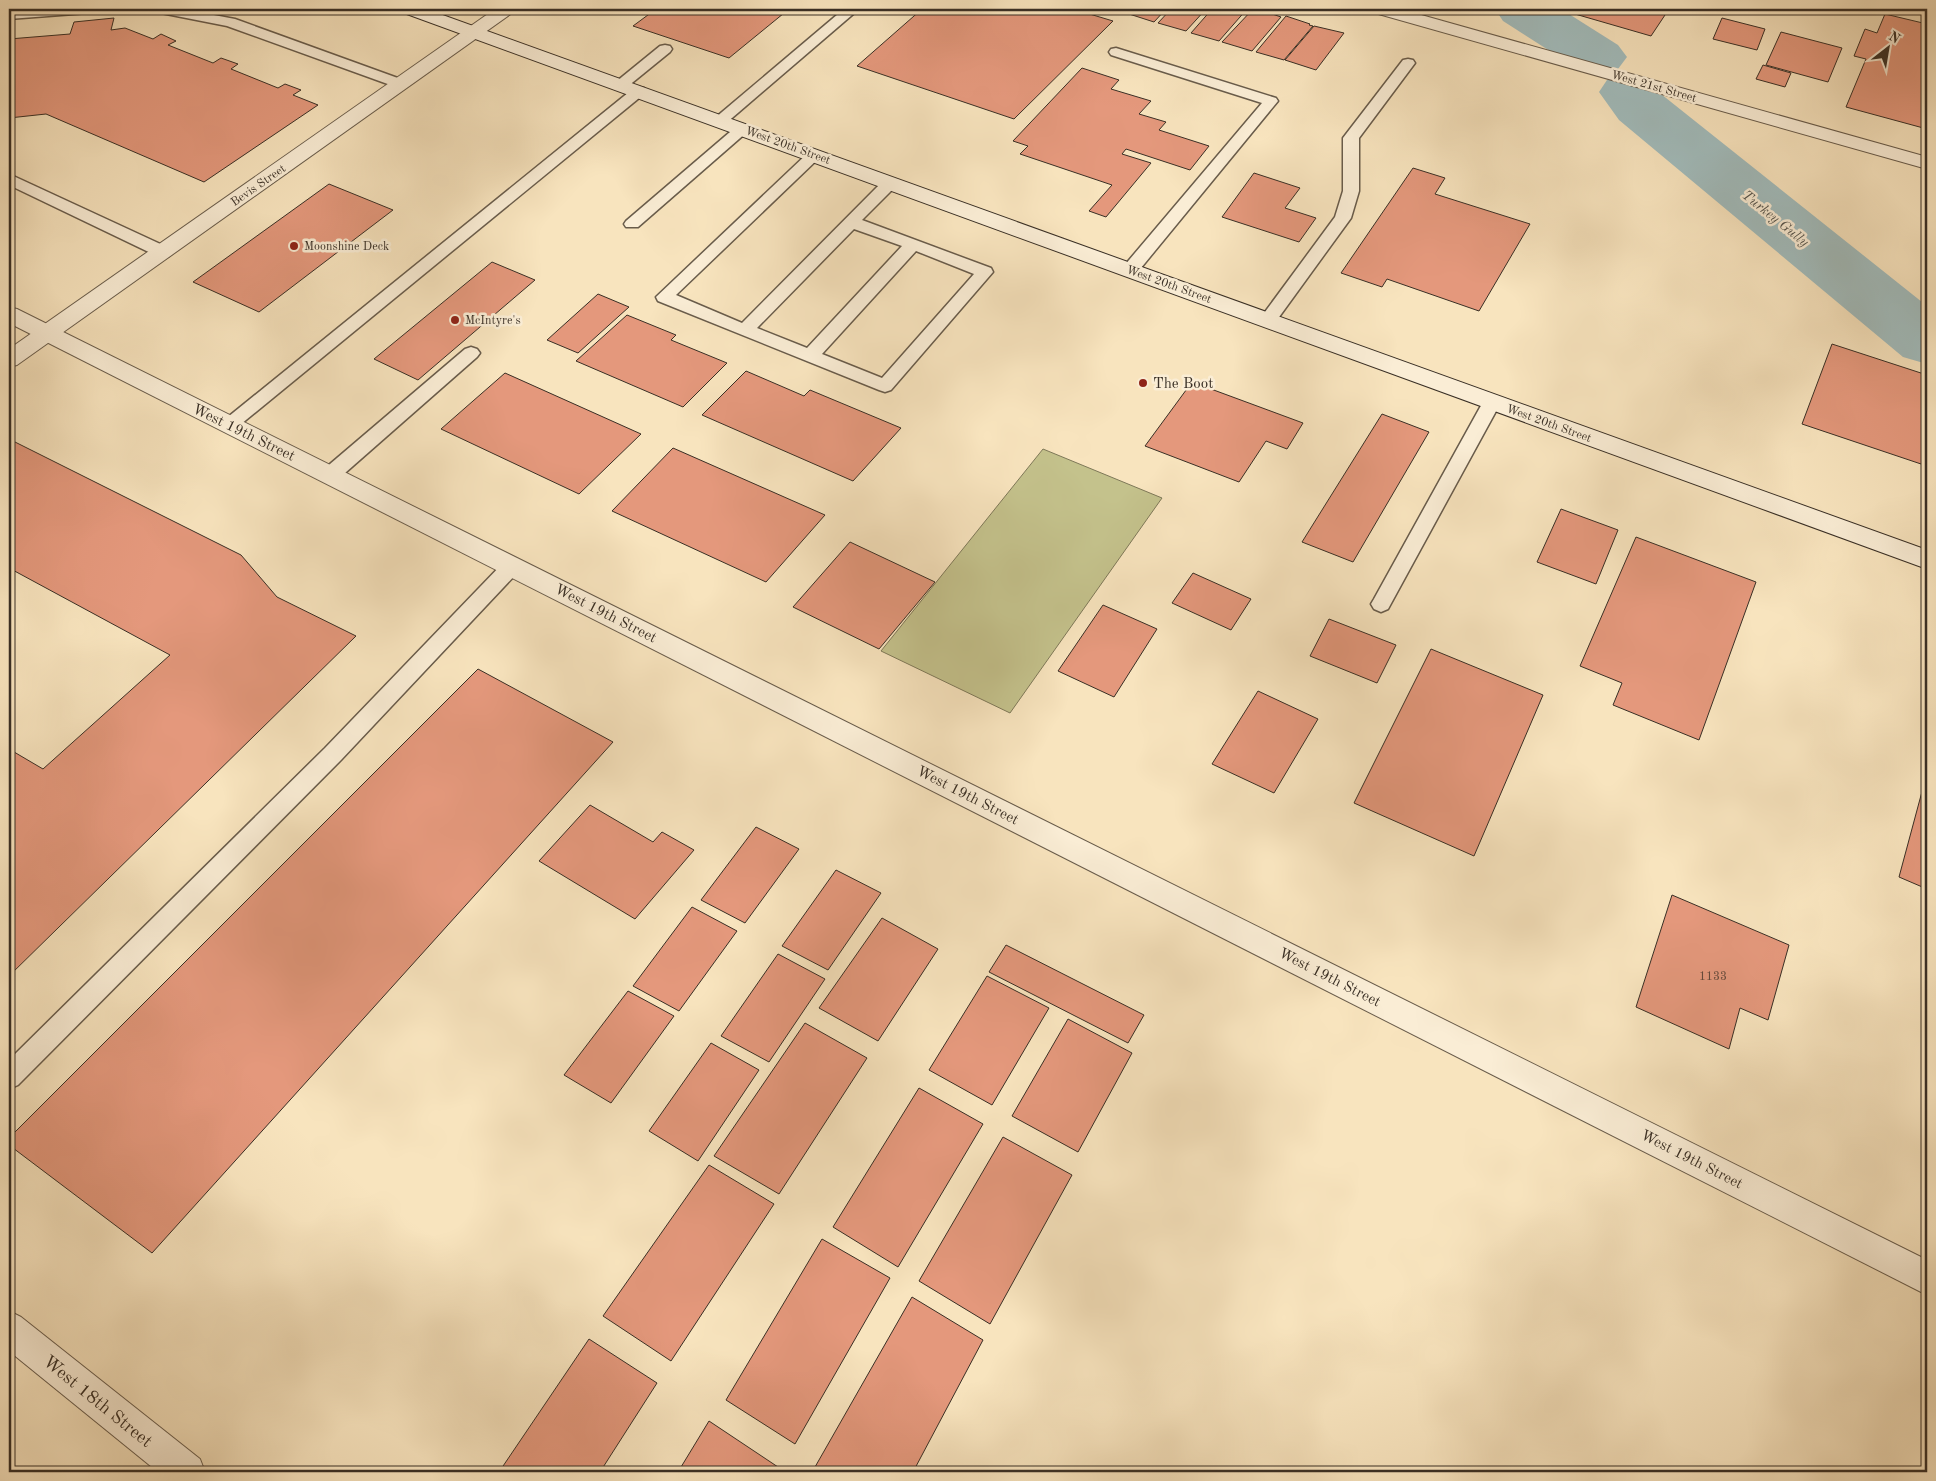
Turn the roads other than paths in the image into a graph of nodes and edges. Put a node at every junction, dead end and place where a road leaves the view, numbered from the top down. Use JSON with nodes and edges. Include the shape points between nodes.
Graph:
{"nodes":[{"id":1,"x":88,"y":9,"type":"edge"},
{"id":2,"x":161,"y":9,"type":"edge"},
{"id":3,"x":410,"y":9,"type":"edge"},
{"id":4,"x":506,"y":9,"type":"edge"},
{"id":5,"x":852,"y":9,"type":"edge"},
{"id":6,"x":1381,"y":9,"type":"edge"},
{"id":7,"x":9,"y":15,"type":"edge"},
{"id":8,"x":474,"y":31,"type":"junction"},
{"id":9,"x":665,"y":49,"type":"dead end"},
{"id":10,"x":1116,"y":52,"type":"dead end"},
{"id":11,"x":1408,"y":63,"type":"dead end"},
{"id":12,"x":401,"y":84,"type":"junction"},
{"id":13,"x":622,"y":84,"type":"junction"},
{"id":14,"x":639,"y":91,"type":"junction"},
{"id":15,"x":720,"y":120,"type":"junction"},
{"id":16,"x":742,"y":129,"type":"junction"},
{"id":17,"x":814,"y":154,"type":"junction"},
{"id":18,"x":1927,"y":163,"type":"edge"},
{"id":19,"x":9,"y":179,"type":"edge"},
{"id":20,"x":890,"y":183,"type":"junction"},
{"id":21,"x":851,"y":222,"type":"junction"},
{"id":22,"x":632,"y":224,"type":"dead end"},
{"id":23,"x":913,"y":244,"type":"junction"},
{"id":24,"x":163,"y":252,"type":"junction"},
{"id":25,"x":1130,"y":270,"type":"junction"},
{"id":26,"x":9,"y":314,"type":"edge"},
{"id":27,"x":1268,"y":320,"type":"junction"},
{"id":28,"x":745,"y":330,"type":"junction"},
{"id":29,"x":48,"y":332,"type":"junction"},
{"id":30,"x":471,"y":353,"type":"dead end"},
{"id":31,"x":810,"y":356,"type":"junction"},
{"id":32,"x":9,"y":360,"type":"edge"},
{"id":33,"x":1492,"y":402,"type":"junction"},
{"id":34,"x":228,"y":425,"type":"junction"},
{"id":35,"x":330,"y":474,"type":"junction"},
{"id":36,"x":1927,"y":560,"type":"edge"},
{"id":37,"x":512,"y":566,"type":"junction"},
{"id":38,"x":1381,"y":604,"type":"dead end"},
{"id":39,"x":9,"y":1077,"type":"edge"},
{"id":40,"x":1927,"y":1278,"type":"edge"},
{"id":41,"x":9,"y":1329,"type":"edge"},
{"id":42,"x":188,"y":1472,"type":"edge"}],
"edges":[{"from":1,"to":7,"type":"lane"},
{"from":2,"to":12,"type":"lane","via":[[230,22]]},
{"from":3,"to":8,"type":"street","name":"West 20th Street"},
{"from":4,"to":8,"type":"street","name":"Bevis Street"},
{"from":5,"to":15,"type":"lane"},
{"from":6,"to":18,"type":"street","name":"West 21st Street"},
{"from":8,"to":12,"type":"street","name":"Bevis Street"},
{"from":8,"to":13,"type":"street","name":"West 20th Street"},
{"from":9,"to":13,"type":"lane"},
{"from":10,"to":25,"type":"lane","via":[[1271,102]]},
{"from":11,"to":27,"type":"lane","via":[[1351,138],[1351,191],[1343,218]]},
{"from":12,"to":24,"type":"street","name":"Bevis Street"},
{"from":13,"to":14,"type":"street","name":"West 20th Street"},
{"from":14,"to":15,"type":"street","name":"West 20th Street"},
{"from":14,"to":34,"type":"lane"},
{"from":15,"to":16,"type":"street","name":"West 20th Street"},
{"from":16,"to":17,"type":"street","name":"West 20th Street"},
{"from":16,"to":22,"type":"lane"},
{"from":17,"to":20,"type":"street","name":"West 20th Street"},
{"from":17,"to":28,"type":"lane","via":[[664,297]]},
{"from":19,"to":24,"type":"lane"},
{"from":20,"to":21,"type":"lane"},
{"from":20,"to":25,"type":"street","name":"West 20th Street"},
{"from":21,"to":23,"type":"lane"},
{"from":21,"to":28,"type":"lane"},
{"from":23,"to":31,"type":"lane"},
{"from":23,"to":31,"type":"lane","via":[[985,272],[885,386]]},
{"from":24,"to":29,"type":"street","name":"Bevis Street"},
{"from":25,"to":27,"type":"street","name":"West 20th Street"},
{"from":26,"to":29,"type":"street","name":"West 19th Street"},
{"from":27,"to":33,"type":"street","name":"West 20th Street"},
{"from":28,"to":31,"type":"lane"},
{"from":29,"to":32,"type":"street","name":"Bevis Street"},
{"from":29,"to":34,"type":"street","name":"West 19th Street"},
{"from":30,"to":35,"type":"lane"},
{"from":33,"to":36,"type":"street","name":"West 20th Street"},
{"from":33,"to":38,"type":"lane"},
{"from":34,"to":35,"type":"street","name":"West 19th Street"},
{"from":35,"to":37,"type":"street","name":"West 19th Street"},
{"from":37,"to":39,"type":"lane","via":[[333,754]]},
{"from":37,"to":40,"type":"street","name":"West 19th Street"},
{"from":41,"to":42,"type":"street","name":"West 18th Street"}]}
